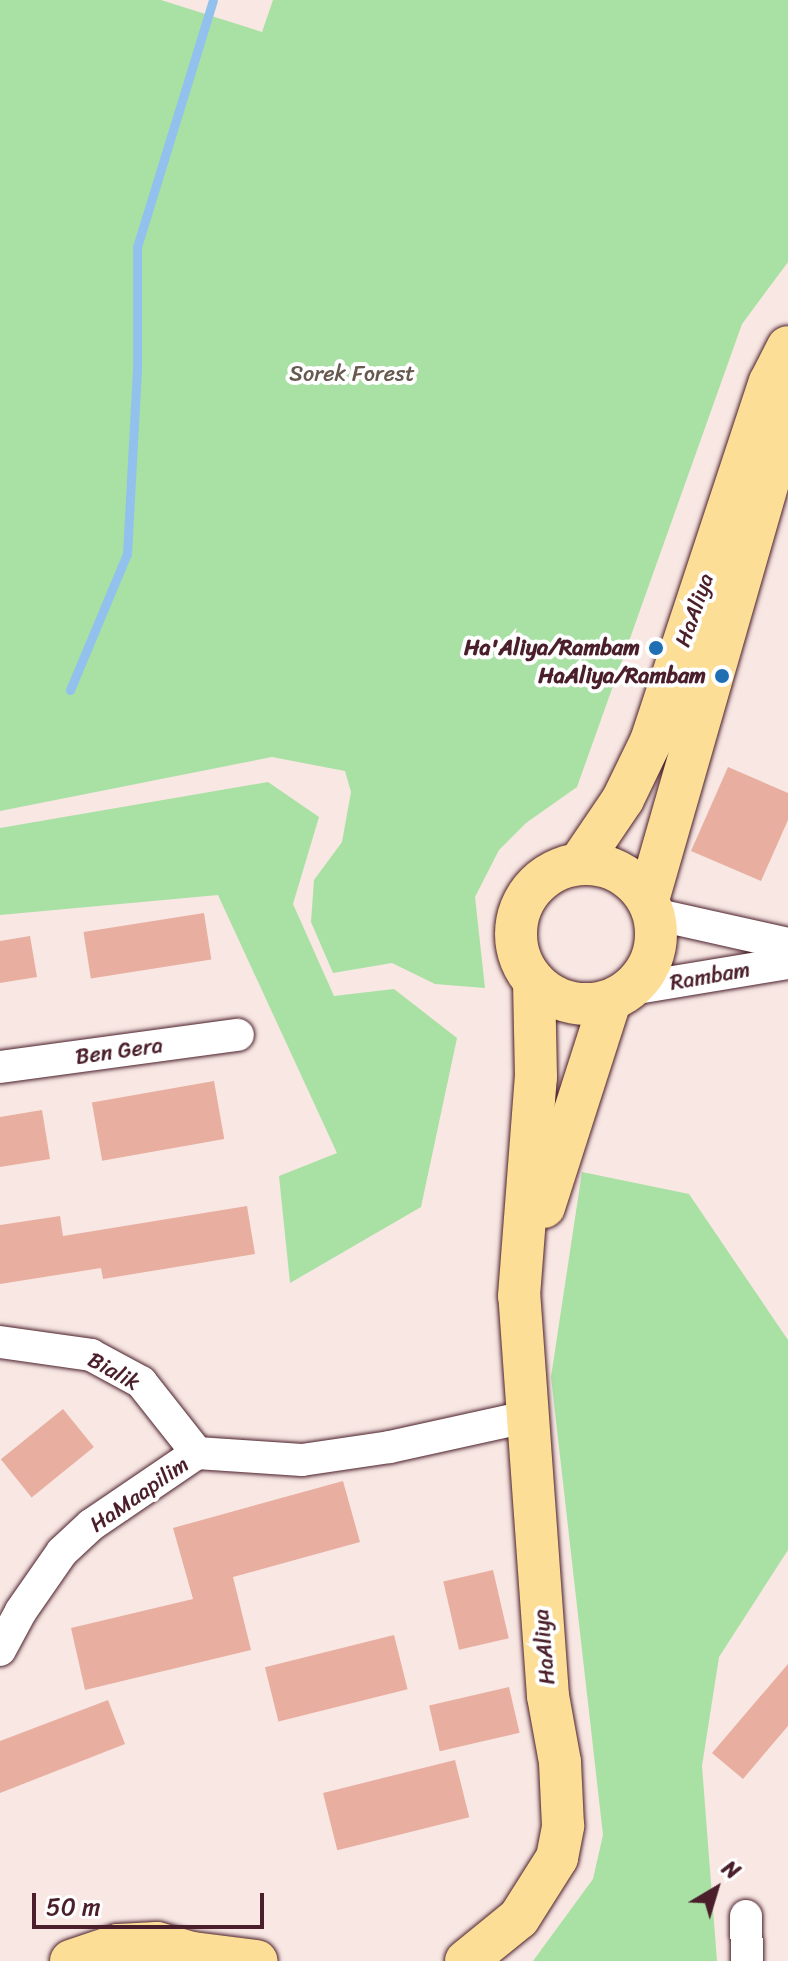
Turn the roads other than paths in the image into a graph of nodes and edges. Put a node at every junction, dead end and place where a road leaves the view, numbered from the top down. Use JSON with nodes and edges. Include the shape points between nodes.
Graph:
{"nodes":[{"id":1,"x":788,"y":347,"type":"edge"},
{"id":2,"x":788,"y":413,"type":"edge"},
{"id":3,"x":579,"y":864,"type":"junction"},
{"id":4,"x":651,"y":907,"type":"junction"},
{"id":5,"x":788,"y":944,"type":"edge"},
{"id":6,"x":788,"y":963,"type":"edge"},
{"id":7,"x":534,"y":982,"type":"junction"},
{"id":8,"x":621,"y":995,"type":"junction"},
{"id":9,"x":238,"y":1035,"type":"dead end"},
{"id":10,"x":0,"y":1067,"type":"edge"},
{"id":11,"x":519,"y":1296,"type":"junction"},
{"id":12,"x":0,"y":1342,"type":"edge"},
{"id":13,"x":526,"y":1417,"type":"junction"},
{"id":14,"x":197,"y":1453,"type":"junction"},
{"id":15,"x":0,"y":1650,"type":"edge"},
{"id":16,"x":746,"y":1916,"type":"dead end"},
{"id":17,"x":177,"y":1957,"type":"edge"},
{"id":18,"x":474,"y":1959,"type":"edge"},
{"id":19,"x":71,"y":1961,"type":"edge"},
{"id":20,"x":256,"y":1961,"type":"edge"},
{"id":21,"x":747,"y":1961,"type":"edge"}],
"edges":[{"from":1,"to":3,"type":"main road","name":"HaAliya","via":[[770,382],[651,741],[623,799]]},
{"from":2,"to":4,"type":"main road","name":"HaAliya"},
{"from":3,"to":4,"type":"main road","via":[[619,871],[636,884]]},
{"from":3,"to":7,"type":"main road","via":[[548,875],[525,898],[516,942]]},
{"from":4,"to":5,"type":"street","name":"Rambam"},
{"from":4,"to":8,"type":"main road","via":[[657,935],[654,955],[645,974]]},
{"from":6,"to":8,"type":"street","name":"Rambam"},
{"from":7,"to":8,"type":"main road","via":[[569,1003],[589,1005]]},
{"from":7,"to":11,"type":"main road","name":"HaAliya","via":[[536,1077]]},
{"from":8,"to":11,"type":"main road","name":"HaAliya","via":[[559,1151]]},
{"from":9,"to":10,"type":"street","name":"Ben Gera"},
{"from":11,"to":13,"type":"main road","name":"HaAliya"},
{"from":12,"to":14,"type":"street","name":"Bialik","via":[[91,1355],[141,1382]]},
{"from":13,"to":14,"type":"street","name":"HaMaapilim","via":[[302,1460]]},
{"from":13,"to":18,"type":"main road","name":"HaAliya","via":[[563,1826],[557,1858],[540,1889],[519,1918]]},
{"from":14,"to":15,"type":"street","name":"HaMaapilim","via":[[91,1525],[62,1552]]},
{"from":16,"to":21,"type":"street"},
{"from":17,"to":19,"type":"main road","via":[[157,1943],[118,1945]]},
{"from":17,"to":20,"type":"main road"}]}
